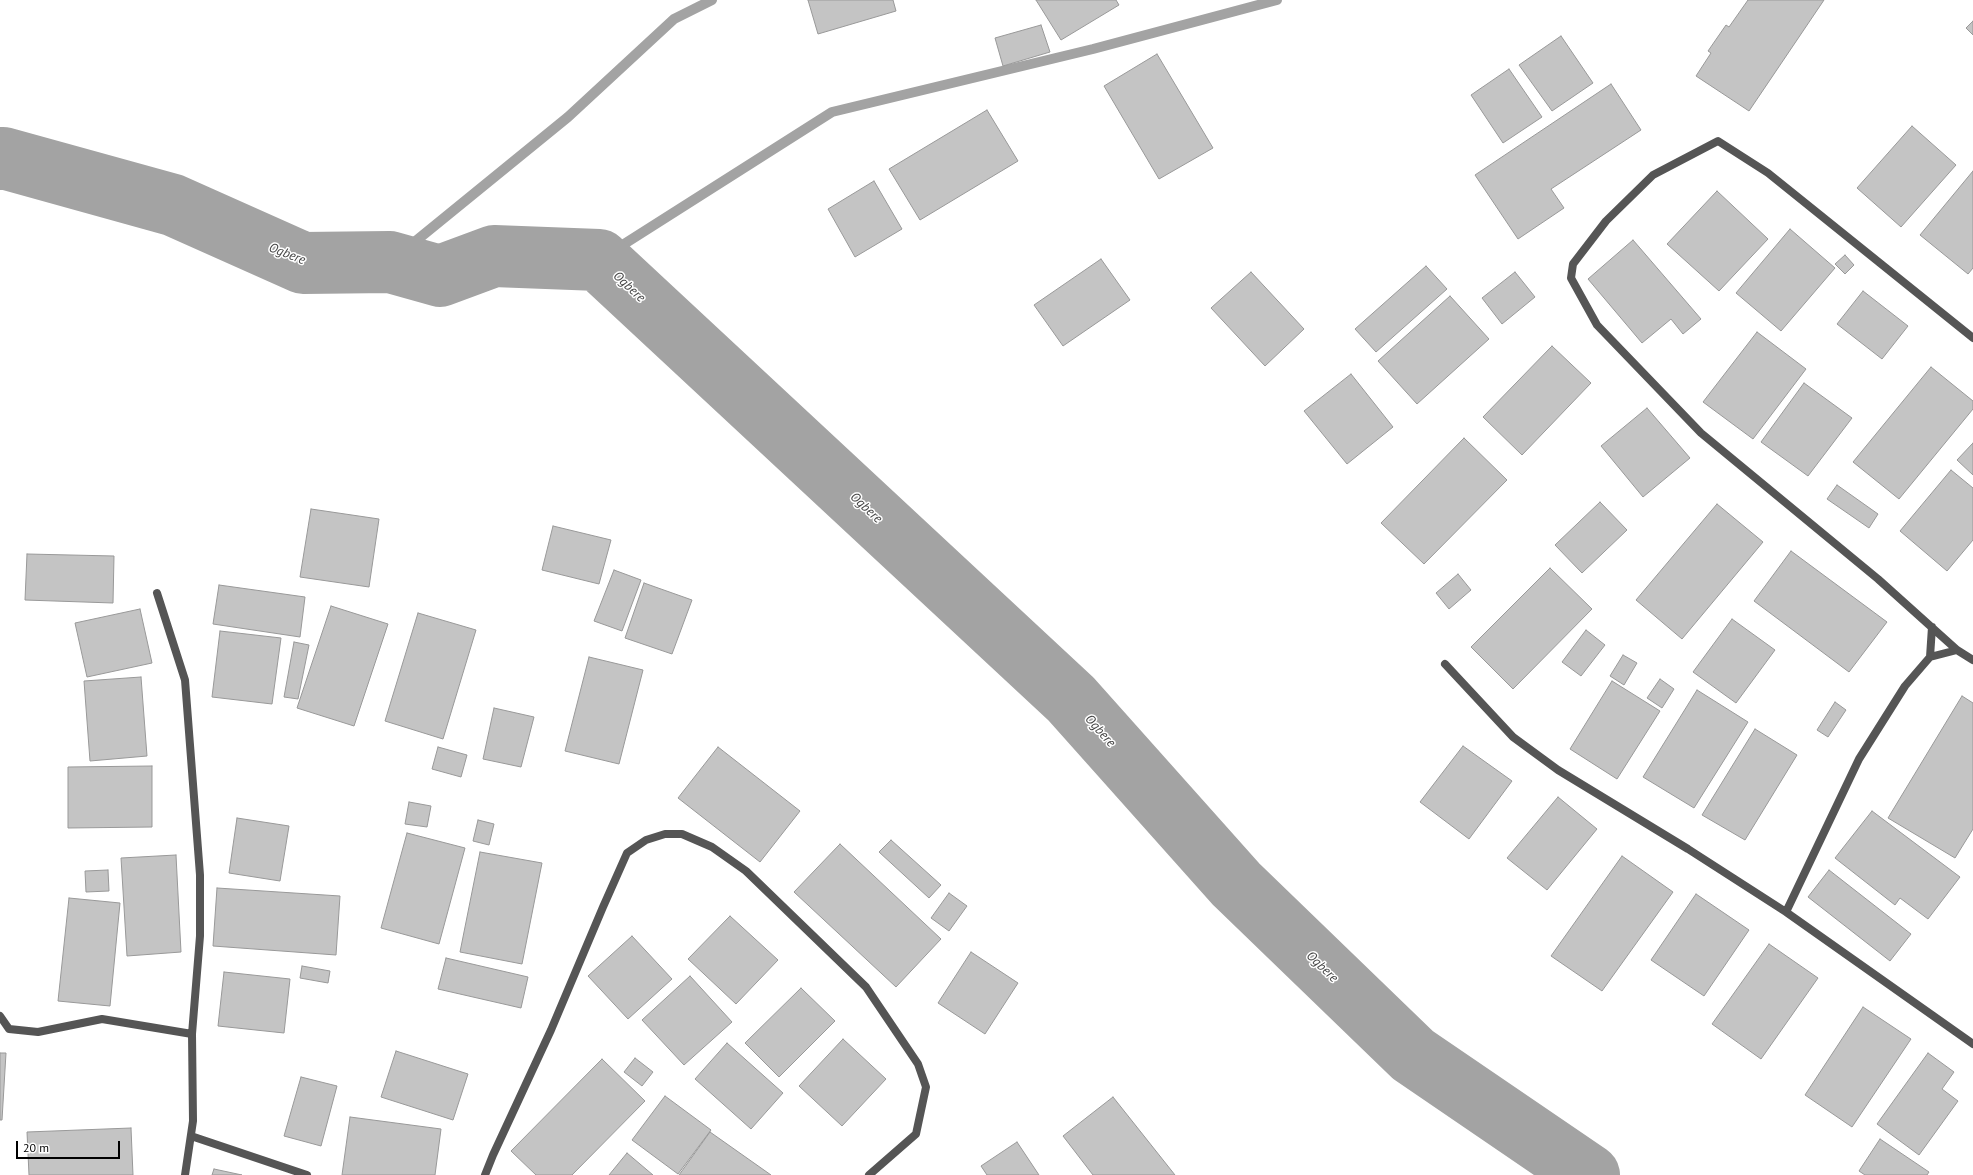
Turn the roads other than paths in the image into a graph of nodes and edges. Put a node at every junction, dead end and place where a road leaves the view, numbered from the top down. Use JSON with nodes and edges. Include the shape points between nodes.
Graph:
{"nodes":[{"id":1,"x":1973,"y":338,"type":"edge"},
{"id":2,"x":156,"y":593,"type":"dead end"},
{"id":3,"x":1932,"y":627,"type":"junction"},
{"id":4,"x":1957,"y":650,"type":"junction"},
{"id":5,"x":1930,"y":657,"type":"junction"},
{"id":6,"x":1973,"y":660,"type":"edge"},
{"id":7,"x":1445,"y":664,"type":"dead end"},
{"id":8,"x":1786,"y":912,"type":"junction"},
{"id":9,"x":0,"y":1016,"type":"edge"},
{"id":10,"x":192,"y":1034,"type":"junction"},
{"id":11,"x":1973,"y":1044,"type":"edge"},
{"id":12,"x":191,"y":1136,"type":"junction"},
{"id":13,"x":185,"y":1175,"type":"edge"},
{"id":14,"x":307,"y":1175,"type":"edge"},
{"id":15,"x":486,"y":1175,"type":"edge"},
{"id":16,"x":869,"y":1175,"type":"edge"}],
"edges":[{"from":1,"to":3,"type":"street","via":[[1768,173],[1718,141],[1653,175],[1606,221],[1573,264],[1570,278],[1598,325],[1701,433],[1878,579]]},
{"from":2,"to":10,"type":"street","via":[[185,680],[191,750],[200,875],[200,936]]},
{"from":3,"to":4,"type":"street"},
{"from":3,"to":5,"type":"street"},
{"from":4,"to":5,"type":"street"},
{"from":4,"to":6,"type":"street"},
{"from":5,"to":8,"type":"street","via":[[1905,686],[1859,759]]},
{"from":7,"to":8,"type":"street","via":[[1513,737],[1558,770]]},
{"from":8,"to":11,"type":"street"},
{"from":9,"to":10,"type":"street","via":[[9,1029],[38,1032],[102,1019]]},
{"from":10,"to":12,"type":"street"},
{"from":12,"to":13,"type":"street"},
{"from":12,"to":14,"type":"street"},
{"from":15,"to":16,"type":"street","via":[[493,1154],[551,1030],[627,853],[646,840],[665,834],[682,834],[712,847],[746,872],[866,987],[918,1064],[926,1087],[916,1134]]}]}
